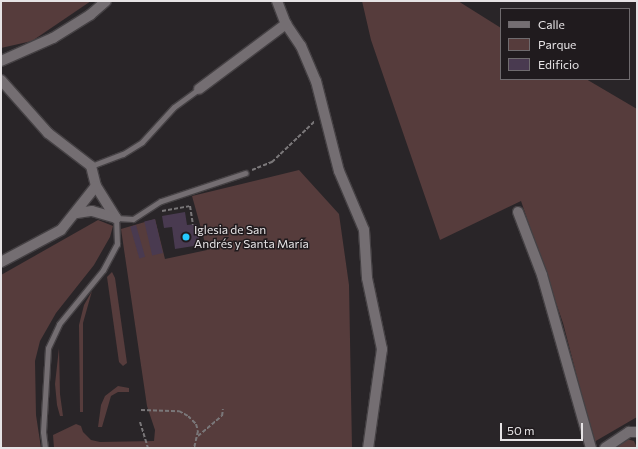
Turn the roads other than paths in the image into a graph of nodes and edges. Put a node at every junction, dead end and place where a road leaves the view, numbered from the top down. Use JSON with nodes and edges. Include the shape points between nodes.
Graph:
{"nodes":[{"id":1,"x":106,"y":1,"type":"edge"},
{"id":2,"x":277,"y":1,"type":"edge"},
{"id":3,"x":286,"y":24,"type":"junction"},
{"id":4,"x":1,"y":61,"type":"edge"},
{"id":5,"x":1,"y":80,"type":"edge"},
{"id":6,"x":199,"y":89,"type":"joint"},
{"id":7,"x":91,"y":166,"type":"junction"},
{"id":8,"x":245,"y":173,"type":"road end"},
{"id":9,"x":96,"y":186,"type":"junction"},
{"id":10,"x":518,"y":212,"type":"dead end"},
{"id":11,"x":76,"y":213,"type":"junction"},
{"id":12,"x":116,"y":218,"type":"junction"},
{"id":13,"x":1,"y":262,"type":"edge"},
{"id":14,"x":637,"y":432,"type":"edge"},
{"id":15,"x":45,"y":448,"type":"edge"},
{"id":16,"x":368,"y":448,"type":"edge"},
{"id":17,"x":590,"y":448,"type":"edge"},
{"id":18,"x":605,"y":448,"type":"edge"}],
"edges":[{"from":1,"to":4,"type":"street","via":[[90,15],[53,38]]},
{"from":2,"to":3,"type":"street"},
{"from":3,"to":6,"type":"street"},
{"from":3,"to":16,"type":"street","via":[[301,46],[316,81],[339,171],[364,230],[366,278],[382,349]]},
{"from":5,"to":7,"type":"street","via":[[48,133]]},
{"from":6,"to":7,"type":"lane","via":[[174,107],[142,142],[122,154]]},
{"from":7,"to":9,"type":"street"},
{"from":8,"to":12,"type":"lane","via":[[161,201],[133,219]]},
{"from":9,"to":11,"type":"street"},
{"from":9,"to":12,"type":"street"},
{"from":10,"to":17,"type":"street","via":[[542,275]]},
{"from":11,"to":12,"type":"street","via":[[92,211]]},
{"from":11,"to":13,"type":"street","via":[[61,230]]},
{"from":12,"to":15,"type":"lane","via":[[117,244],[103,270],[59,324],[48,348],[43,432]]},
{"from":14,"to":18,"type":"street","via":[[629,432]]}]}
